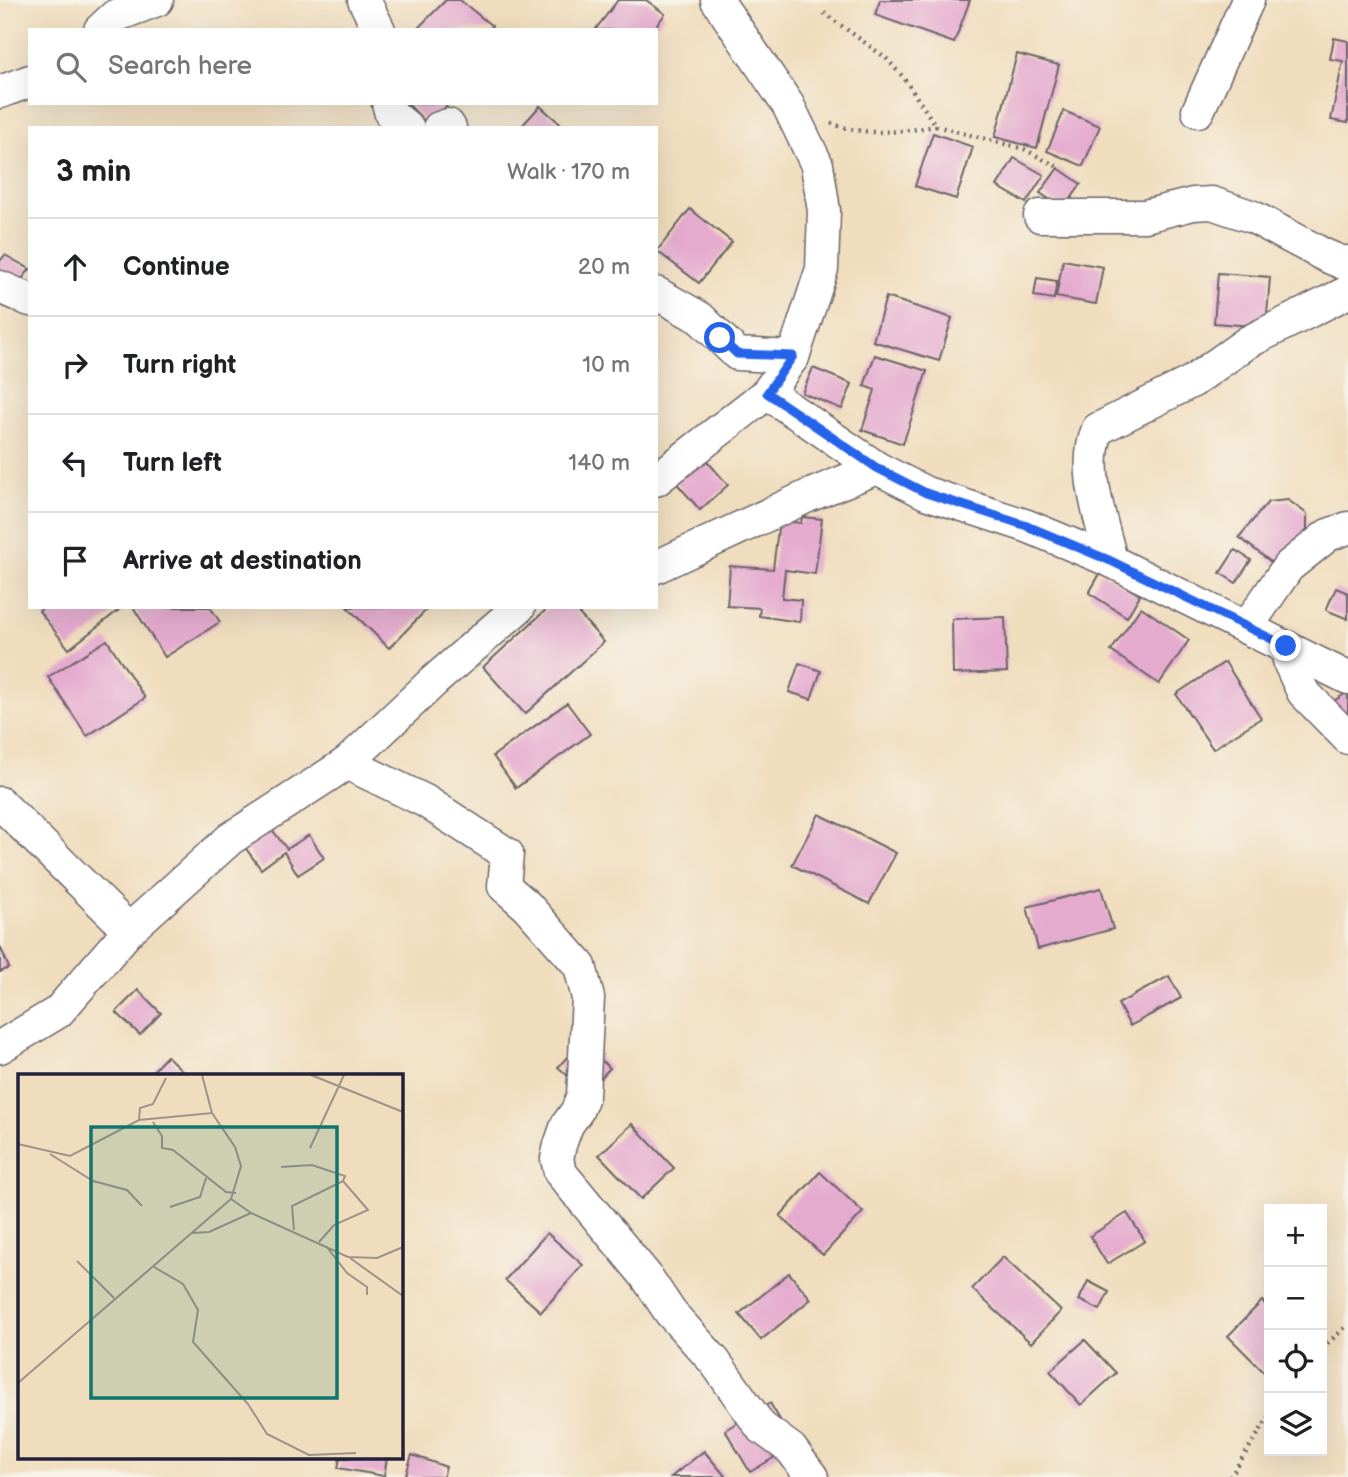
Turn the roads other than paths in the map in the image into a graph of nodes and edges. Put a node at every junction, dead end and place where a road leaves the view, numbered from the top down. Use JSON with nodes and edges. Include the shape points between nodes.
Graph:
{"nodes":[{"id":1,"x":157,"y":0,"type":"edge"},
{"id":2,"x":364,"y":0,"type":"edge"},
{"id":3,"x":717,"y":0,"type":"edge"},
{"id":4,"x":1248,"y":0,"type":"edge"},
{"id":5,"x":102,"y":28,"type":"edge"},
{"id":6,"x":378,"y":28,"type":"edge"},
{"id":7,"x":28,"y":82,"type":"edge"},
{"id":8,"x":0,"y":92,"type":"edge"},
{"id":9,"x":389,"y":105,"type":"edge"},
{"id":10,"x":1198,"y":111,"type":"dead end"},
{"id":11,"x":406,"y":126,"type":"edge"},
{"id":12,"x":1040,"y":216,"type":"dead end"},
{"id":13,"x":1348,"y":262,"type":"edge"},
{"id":14,"x":0,"y":287,"type":"edge"},
{"id":15,"x":1348,"y":292,"type":"edge"},
{"id":16,"x":658,"y":294,"type":"edge"},
{"id":17,"x":28,"y":299,"type":"edge"},
{"id":18,"x":793,"y":356,"type":"junction"},
{"id":19,"x":767,"y":393,"type":"junction"},
{"id":20,"x":877,"y":468,"type":"junction"},
{"id":21,"x":658,"y":478,"type":"edge"},
{"id":22,"x":1348,"y":528,"type":"edge"},
{"id":23,"x":1111,"y":561,"type":"junction"},
{"id":24,"x":658,"y":566,"type":"edge"},
{"id":25,"x":517,"y":609,"type":"edge"},
{"id":26,"x":1247,"y":627,"type":"junction"},
{"id":27,"x":1286,"y":646,"type":"junction"},
{"id":28,"x":1348,"y":678,"type":"edge"},
{"id":29,"x":1348,"y":738,"type":"edge"},
{"id":30,"x":347,"y":763,"type":"junction"},
{"id":31,"x":0,"y":803,"type":"edge"},
{"id":32,"x":128,"y":930,"type":"junction"},
{"id":33,"x":0,"y":1047,"type":"edge"},
{"id":34,"x":812,"y":1477,"type":"edge"}],
"edges":[{"from":1,"to":5,"type":"street","via":[[116,16]]},
{"from":2,"to":6,"type":"street"},
{"from":3,"to":18,"type":"street","via":[[788,105],[817,165],[824,211],[822,269]]},
{"from":4,"to":10,"type":"street"},
{"from":7,"to":8,"type":"street"},
{"from":9,"to":11,"type":"street","via":[[391,114]]},
{"from":12,"to":13,"type":"street","via":[[1145,216],[1212,203]]},
{"from":14,"to":17,"type":"street"},
{"from":15,"to":23,"type":"street","via":[[1248,342],[1193,381],[1098,429],[1092,444],[1093,484]]},
{"from":16,"to":18,"type":"street","via":[[700,318],[737,354]]},
{"from":18,"to":19,"type":"street"},
{"from":19,"to":20,"type":"street"},
{"from":19,"to":21,"type":"street"},
{"from":20,"to":23,"type":"street","via":[[926,493],[1027,526]]},
{"from":20,"to":24,"type":"street"},
{"from":22,"to":26,"type":"street","via":[[1328,535],[1288,567]]},
{"from":23,"to":26,"type":"street"},
{"from":25,"to":30,"type":"street"},
{"from":26,"to":27,"type":"street"},
{"from":27,"to":28,"type":"street"},
{"from":27,"to":29,"type":"street","via":[[1303,692]]},
{"from":30,"to":32,"type":"street","via":[[230,839]]},
{"from":30,"to":34,"type":"street","via":[[425,801],[507,854],[504,886],[580,966],[588,998],[583,1096],[560,1145],[560,1172],[715,1362],[761,1427],[791,1449]]},
{"from":31,"to":32,"type":"street"},
{"from":32,"to":33,"type":"street","via":[[58,1012]]}]}
